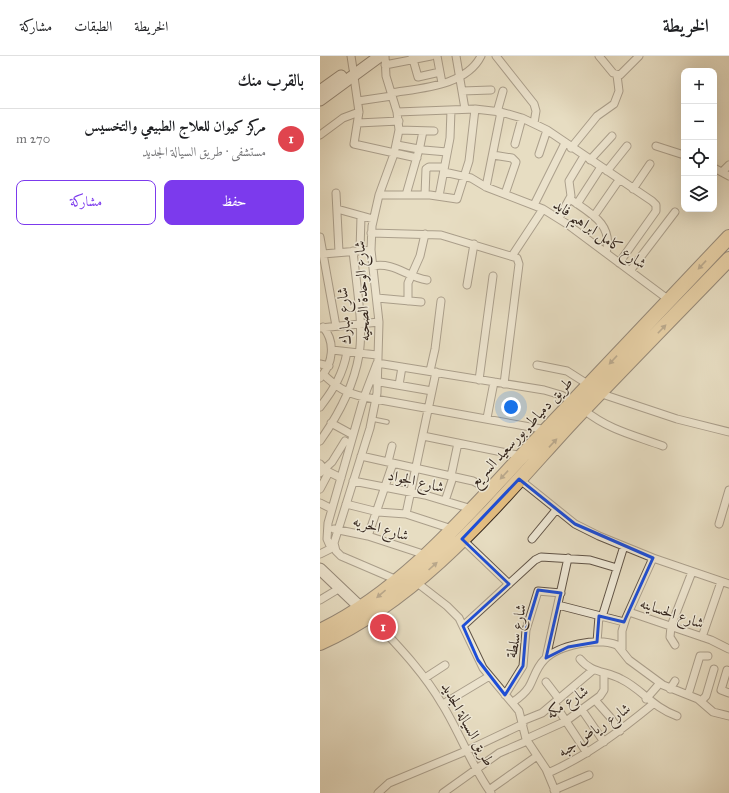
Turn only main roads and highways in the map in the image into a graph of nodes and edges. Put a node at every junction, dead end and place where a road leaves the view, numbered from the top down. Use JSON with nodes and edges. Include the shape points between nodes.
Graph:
{"nodes":[{"id":1,"x":369,"y":56,"type":"edge"},
{"id":2,"x":383,"y":60,"type":"edge"},
{"id":3,"x":353,"y":73,"type":"junction"},
{"id":4,"x":320,"y":91,"type":"edge"},
{"id":5,"x":320,"y":100,"type":"edge"},
{"id":6,"x":729,"y":237,"type":"edge"},
{"id":7,"x":729,"y":259,"type":"edge"},
{"id":8,"x":594,"y":389,"type":"junction"},
{"id":9,"x":578,"y":406,"type":"junction"},
{"id":10,"x":460,"y":531,"type":"junction"},
{"id":11,"x":444,"y":546,"type":"junction"},
{"id":12,"x":321,"y":573,"type":"edge"},
{"id":13,"x":365,"y":612,"type":"junction"},
{"id":14,"x":320,"y":630,"type":"edge"},
{"id":15,"x":320,"y":643,"type":"edge"}],
"edges":[{"from":1,"to":3,"type":"main road"},
{"from":2,"to":3,"type":"main road"},
{"from":3,"to":4,"type":"main road"},
{"from":3,"to":5,"type":"main road"},
{"from":6,"to":8,"type":"highway","name":"طريق دمياط, بورسعيد السريع","one_way":true,"via":[[669,300]]},
{"from":8,"to":7,"type":"highway","name":"طريق دمياط, بورسعيد السريع","one_way":true},
{"from":8,"to":9,"type":"highway","name":"طريق دمياط, بورسعيد السريع"},
{"from":10,"to":9,"type":"highway","name":"طريق دمياط, بورسعيد السريع","one_way":true,"via":[[519,479]]},
{"from":9,"to":10,"type":"highway","name":"طريق دمياط, بورسعيد السريع","one_way":true,"via":[[547,430],[522,456],[472,509]]},
{"from":10,"to":11,"type":"highway","name":"طريق دمياط, بورسعيد السريع"},
{"from":11,"to":13,"type":"highway","name":"طريق دمياط, بورسعيد السريع","one_way":true,"via":[[426,555]]},
{"from":13,"to":11,"type":"highway","name":"طريق دمياط, بورسعيد السريع","one_way":true,"via":[[416,582]]},
{"from":12,"to":13,"type":"main road","name":"طريق السيالة الجديد"},
{"from":13,"to":14,"type":"highway","name":"طريق دمياط, بورسعيد السريع"},
{"from":13,"to":15,"type":"highway","name":"طريق دمياط, بورسعيد السريع"}]}
